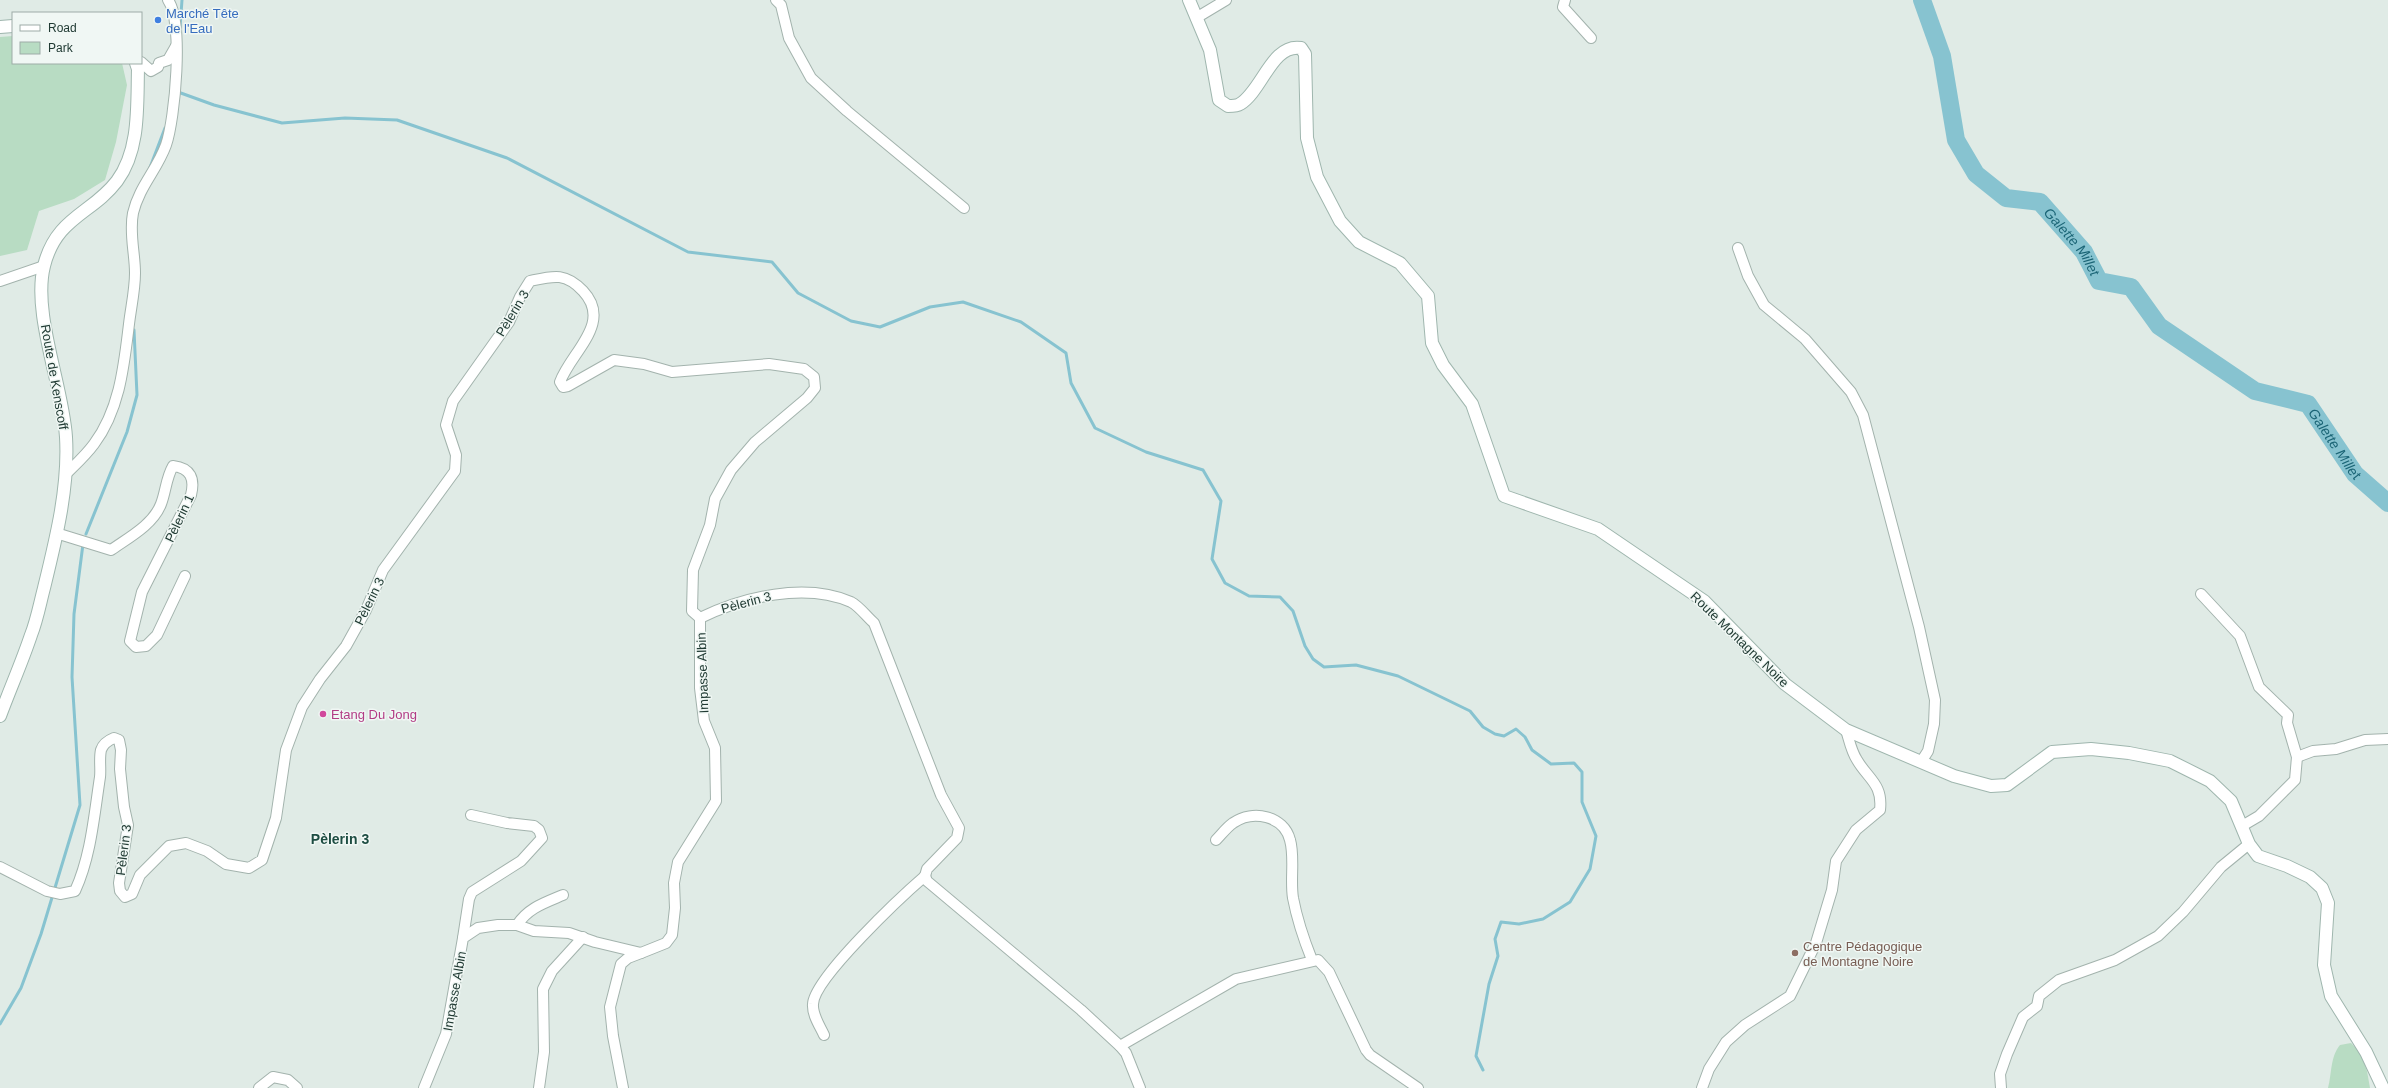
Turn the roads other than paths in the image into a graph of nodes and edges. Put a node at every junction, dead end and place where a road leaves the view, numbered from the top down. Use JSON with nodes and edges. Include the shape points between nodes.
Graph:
{"nodes":[{"id":1,"x":168,"y":0,"type":"edge"},
{"id":2,"x":776,"y":0,"type":"edge"},
{"id":3,"x":1189,"y":0,"type":"edge"},
{"id":4,"x":1226,"y":0,"type":"edge"},
{"id":5,"x":1565,"y":0,"type":"edge"},
{"id":6,"x":1196,"y":18,"type":"junction"},
{"id":7,"x":12,"y":26,"type":"edge"},
{"id":8,"x":0,"y":27,"type":"edge"},
{"id":9,"x":1591,"y":38,"type":"dead end"},
{"id":10,"x":176,"y":46,"type":"junction"},
{"id":11,"x":142,"y":63,"type":"edge"},
{"id":12,"x":136,"y":64,"type":"edge"},
{"id":13,"x":964,"y":208,"type":"dead end"},
{"id":14,"x":1738,"y":248,"type":"dead end"},
{"id":15,"x":44,"y":266,"type":"junction"},
{"id":16,"x":0,"y":281,"type":"edge"},
{"id":17,"x":66,"y":475,"type":"junction"},
{"id":18,"x":56,"y":533,"type":"junction"},
{"id":19,"x":185,"y":576,"type":"dead end"},
{"id":20,"x":2201,"y":594,"type":"dead end"},
{"id":21,"x":700,"y":618,"type":"junction"},
{"id":22,"x":0,"y":716,"type":"edge"},
{"id":23,"x":1846,"y":730,"type":"junction"},
{"id":24,"x":2388,"y":739,"type":"edge"},
{"id":25,"x":2297,"y":757,"type":"junction"},
{"id":26,"x":1922,"y":762,"type":"junction"},
{"id":27,"x":471,"y":815,"type":"dead end"},
{"id":28,"x":2242,"y":826,"type":"junction"},
{"id":29,"x":1216,"y":840,"type":"dead end"},
{"id":30,"x":2249,"y":844,"type":"junction"},
{"id":31,"x":0,"y":867,"type":"edge"},
{"id":32,"x":926,"y":876,"type":"junction"},
{"id":33,"x":562,"y":895,"type":"dead end"},
{"id":34,"x":517,"y":925,"type":"junction"},
{"id":35,"x":583,"y":936,"type":"junction"},
{"id":36,"x":463,"y":938,"type":"junction"},
{"id":37,"x":641,"y":953,"type":"junction"},
{"id":38,"x":1312,"y":960,"type":"junction"},
{"id":39,"x":824,"y":1035,"type":"dead end"},
{"id":40,"x":1120,"y":1046,"type":"junction"},
{"id":41,"x":622,"y":1084,"type":"edge"},
{"id":42,"x":259,"y":1088,"type":"edge"},
{"id":43,"x":297,"y":1088,"type":"edge"},
{"id":44,"x":424,"y":1088,"type":"edge"},
{"id":45,"x":539,"y":1088,"type":"edge"},
{"id":46,"x":614,"y":1088,"type":"edge"},
{"id":47,"x":1140,"y":1088,"type":"edge"},
{"id":48,"x":1418,"y":1088,"type":"edge"},
{"id":49,"x":1702,"y":1088,"type":"edge"},
{"id":50,"x":2001,"y":1088,"type":"edge"},
{"id":51,"x":2383,"y":1088,"type":"edge"}],
"edges":[{"from":1,"to":10,"type":"street","via":[[174,16]]},
{"from":2,"to":13,"type":"street","via":[[789,38],[811,78]]},
{"from":3,"to":6,"type":"street","name":"Route Montagne Noire"},
{"from":4,"to":6,"type":"street"},
{"from":5,"to":9,"type":"street","via":[[1563,7]]},
{"from":6,"to":23,"type":"street","name":"Route Montagne Noire","via":[[1210,50],[1220,100],[1228,106],[1240,105],[1252,93],[1281,52],[1293,46],[1301,48],[1305,54],[1307,138],[1318,177],[1340,221],[1359,242],[1400,263],[1428,296],[1432,343],[1443,365],[1472,404],[1504,496],[1598,529],[1665,573],[1704,600],[1785,684]]},
{"from":7,"to":8,"type":"street"},
{"from":10,"to":11,"type":"street","via":[[168,60],[151,71]]},
{"from":10,"to":17,"type":"street","via":[[177,88],[172,127],[165,147],[138,196],[133,214],[131,231],[134,289],[121,387],[95,444]]},
{"from":12,"to":15,"type":"street","name":"Route de Kenscoff","via":[[137,115],[133,145],[124,167],[117,180],[62,228],[52,244]]},
{"from":14,"to":26,"type":"street","via":[[1748,276],[1764,305],[1806,340],[1851,392],[1863,415],[1919,627],[1935,700],[1934,724],[1928,751]]},
{"from":15,"to":16,"type":"street"},
{"from":15,"to":17,"type":"street","name":"Route de Kenscoff","via":[[41,297],[66,437]]},
{"from":17,"to":18,"type":"street","name":"Route de Kenscoff"},
{"from":18,"to":19,"type":"street","name":"Pèlerin 1","via":[[111,550],[152,519],[161,506],[168,475],[174,466],[182,467],[190,472],[192,489],[142,592],[130,640],[136,647],[146,646],[157,635]]},
{"from":18,"to":22,"type":"street","name":"Route de Kenscoff","via":[[31,635]]},
{"from":20,"to":25,"type":"street","via":[[2240,636],[2259,687],[2288,715],[2287,724]]},
{"from":21,"to":31,"type":"street","name":"Pèlerin 3","via":[[692,611],[693,570],[710,525],[715,499],[731,470],[755,442],[807,398],[815,388],[814,377],[804,369],[769,364],[672,372],[644,364],[614,360],[568,386],[563,386],[560,382],[564,371],[592,330],[594,314],[590,299],[575,282],[558,276],[530,281],[508,322],[453,401],[446,425],[456,455],[455,471],[383,570],[366,610],[346,646],[302,707],[286,750],[276,818],[262,860],[249,868],[226,864],[186,843],[169,846],[140,875],[132,894],[125,897],[120,891],[119,883],[128,825],[120,770],[121,750],[118,740],[114,738],[108,740],[101,749],[96,803],[83,873],[75,891],[60,894],[47,891]]},
{"from":21,"to":32,"type":"street","name":"Pèlerin 3","via":[[725,606],[785,592],[824,595],[852,603],[874,623],[941,795],[959,828],[957,838],[927,869]]},
{"from":21,"to":37,"type":"street","name":"Impasse Albin","via":[[700,688],[704,721],[715,748],[716,801],[678,862],[674,883],[676,908],[672,935],[666,943]]},
{"from":23,"to":26,"type":"street","name":"Route Montagne Noire"},
{"from":23,"to":49,"type":"street","via":[[1856,760],[1878,787],[1882,798],[1880,810],[1856,830],[1836,861],[1832,890],[1816,943],[1790,996],[1745,1025],[1726,1042],[1709,1069]]},
{"from":24,"to":25,"type":"street","via":[[2365,740]]},
{"from":25,"to":28,"type":"street","via":[[2295,780],[2259,816]]},
{"from":26,"to":28,"type":"street","name":"Route Montagne Noire","via":[[1954,776],[1991,786],[2007,785],[2052,752],[2090,749],[2128,753],[2163,760],[2210,781],[2231,801]]},
{"from":27,"to":36,"type":"street","via":[[508,824],[534,826],[542,838],[520,861],[472,892]]},
{"from":28,"to":30,"type":"street","name":"Route Montagne Noire"},
{"from":29,"to":38,"type":"street","via":[[1233,823],[1252,816],[1276,819],[1284,829],[1290,840],[1294,898],[1301,931]]},
{"from":30,"to":50,"type":"street","via":[[2221,867],[2183,912],[2158,936],[2115,960],[2059,980],[2039,996],[2037,1006],[2023,1017],[2007,1054],[2000,1074]]},
{"from":30,"to":51,"type":"street","via":[[2258,856],[2310,877],[2322,888],[2328,902],[2324,965],[2331,996],[2366,1052]]},
{"from":32,"to":39,"type":"street","name":"Pèlerin 3","via":[[885,911],[823,982],[813,1003]]},
{"from":32,"to":40,"type":"street","via":[[928,881]]},
{"from":33,"to":34,"type":"street","via":[[536,906],[523,915]]},
{"from":34,"to":35,"type":"street","name":"Impasse Albin","via":[[534,932]]},
{"from":34,"to":36,"type":"street","name":"Impasse Albin","via":[[498,924],[478,928]]},
{"from":35,"to":37,"type":"street","name":"Impasse Albin","via":[[596,942]]},
{"from":35,"to":45,"type":"street","via":[[552,971],[543,989],[544,1052]]},
{"from":36,"to":44,"type":"street","name":"Impasse Albin","via":[[446,1034]]},
{"from":37,"to":41,"type":"street","via":[[621,964],[610,1007]]},
{"from":38,"to":40,"type":"street","via":[[1236,979]]},
{"from":38,"to":48,"type":"street","via":[[1318,960],[1329,972],[1370,1055]]},
{"from":40,"to":47,"type":"street","via":[[1126,1053]]},
{"from":41,"to":46,"type":"street"},
{"from":42,"to":43,"type":"street","via":[[273,1077],[288,1080]]}]}
